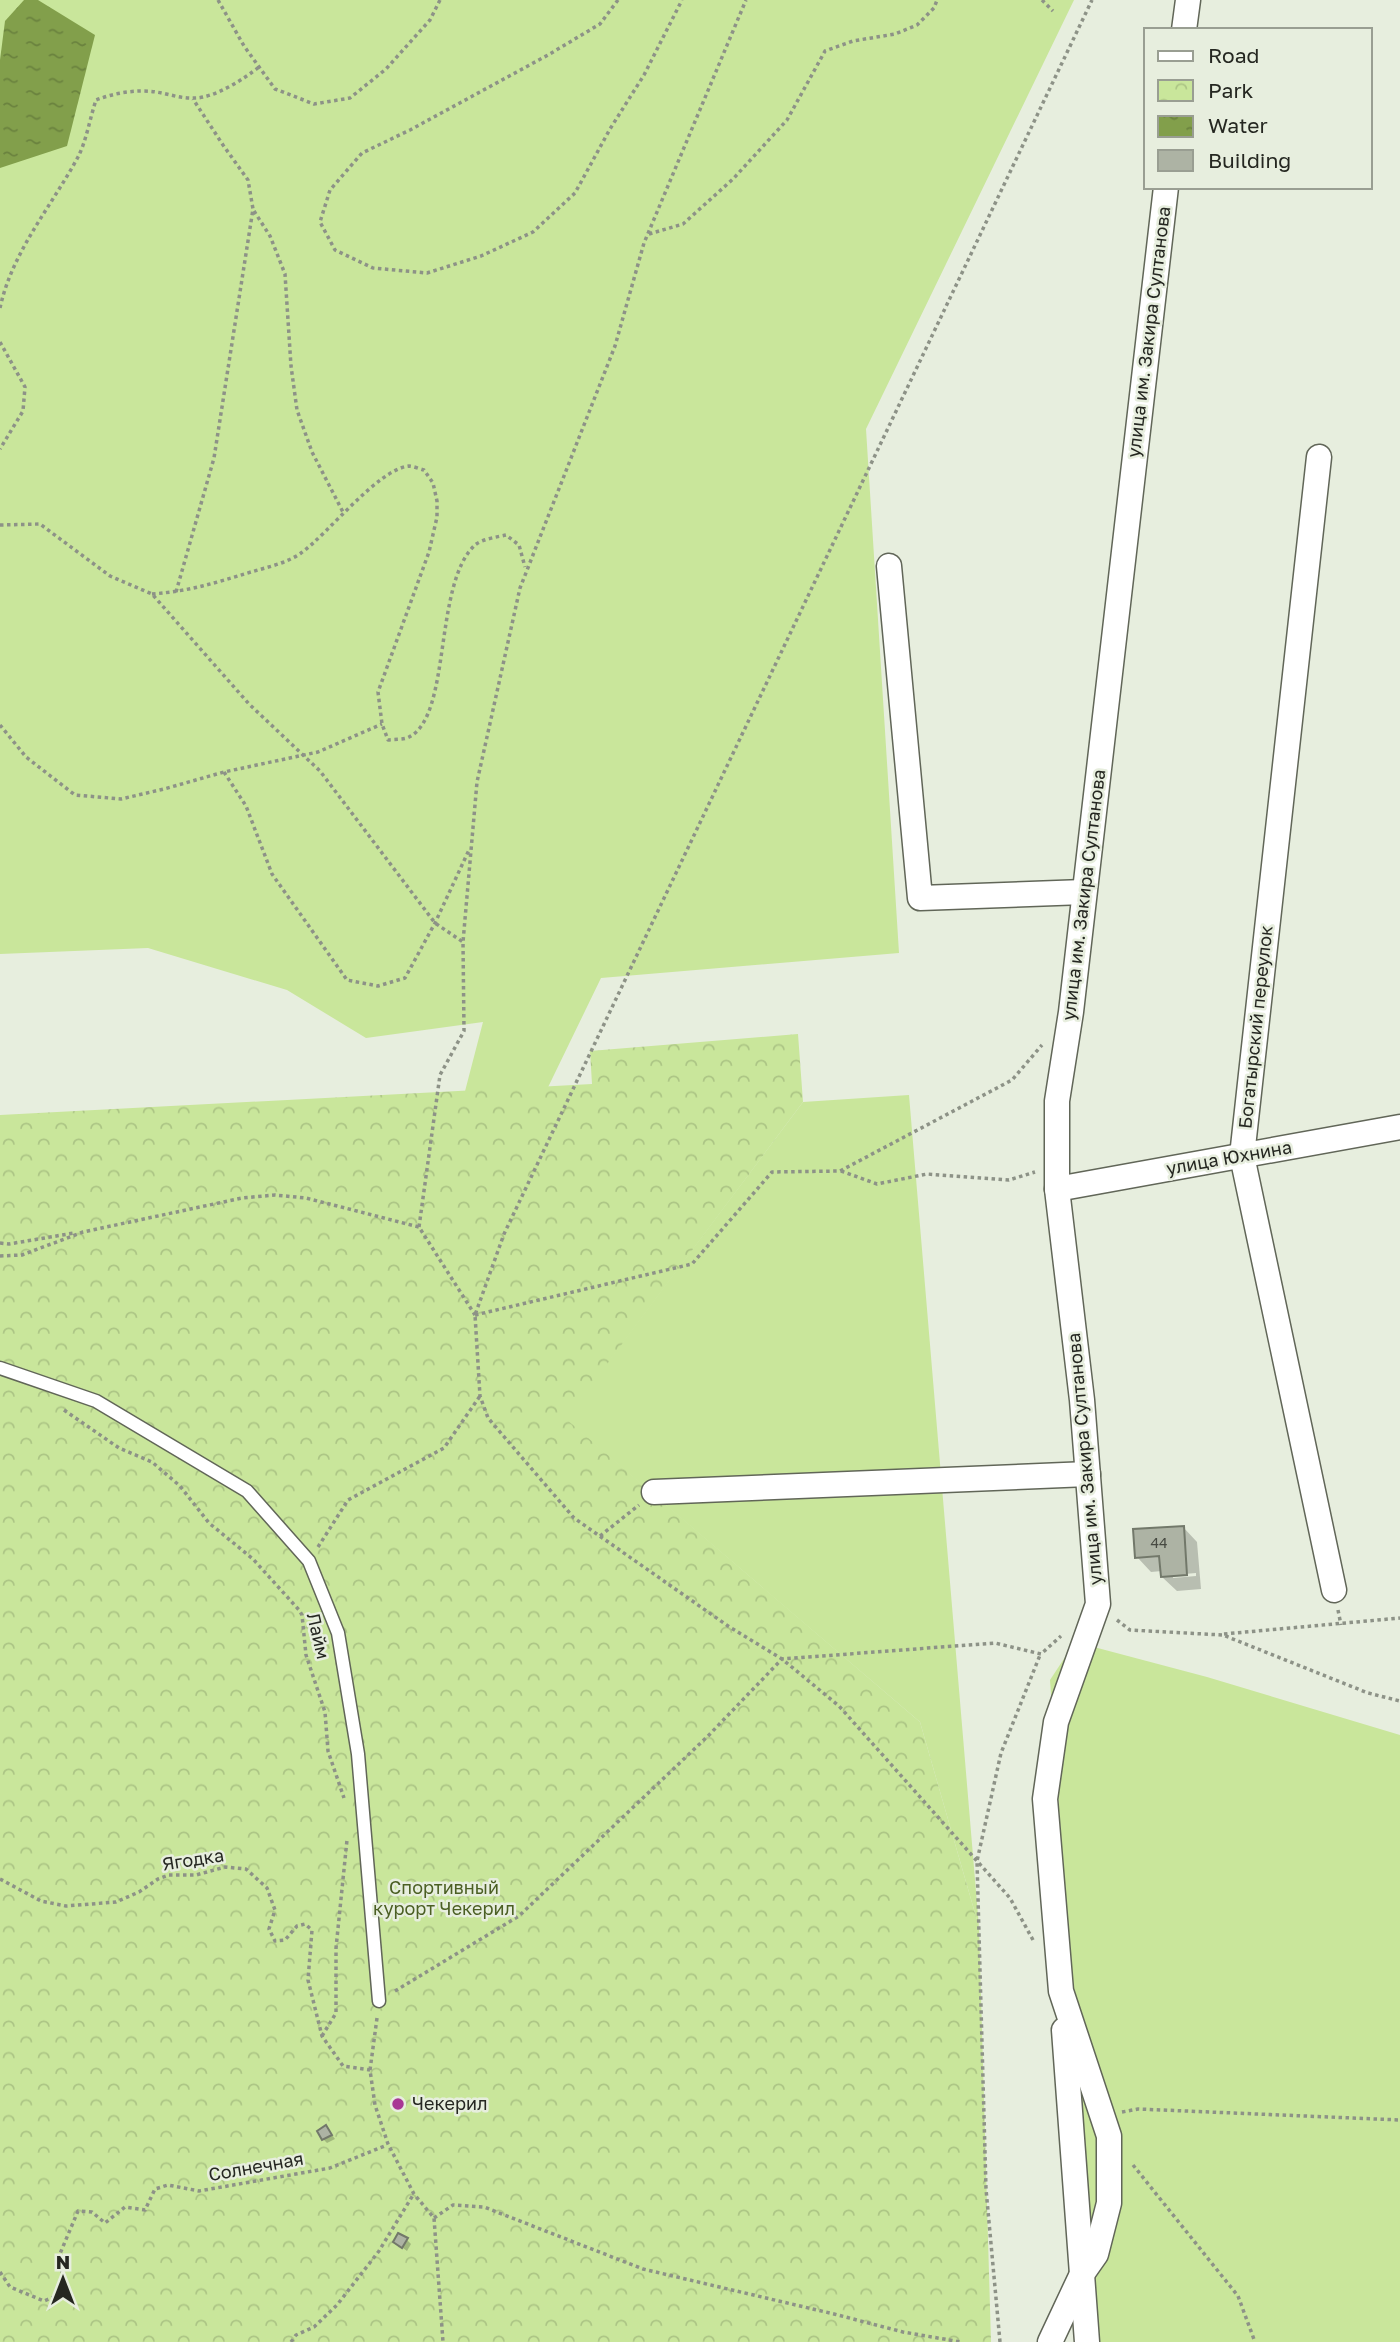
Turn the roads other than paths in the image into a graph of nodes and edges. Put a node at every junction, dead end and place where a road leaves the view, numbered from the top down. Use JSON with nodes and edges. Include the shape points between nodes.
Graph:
{"nodes":[{"id":1,"x":1188,"y":0,"type":"edge"},
{"id":2,"x":1184,"y":28,"type":"edge"},
{"id":3,"x":1166,"y":189,"type":"edge"},
{"id":4,"x":1319,"y":457,"type":"dead end"},
{"id":5,"x":890,"y":566,"type":"dead end"},
{"id":6,"x":1084,"y":892,"type":"junction"},
{"id":7,"x":1400,"y":1127,"type":"edge"},
{"id":8,"x":1242,"y":1156,"type":"junction"},
{"id":9,"x":1057,"y":1177,"type":"junction"},
{"id":10,"x":0,"y":1368,"type":"edge"},
{"id":11,"x":1088,"y":1474,"type":"junction"},
{"id":12,"x":654,"y":1492,"type":"road end"},
{"id":13,"x":1334,"y":1590,"type":"dead end"},
{"id":14,"x":1060,"y":1991,"type":"junction"},
{"id":15,"x":379,"y":2001,"type":"road end"},
{"id":16,"x":1083,"y":2274,"type":"junction"},
{"id":17,"x":1051,"y":2342,"type":"edge"},
{"id":18,"x":1087,"y":2342,"type":"edge"}],
"edges":[{"from":1,"to":2,"type":"street"},
{"from":3,"to":6,"type":"street","name":"улица им. Закира Султанова"},
{"from":4,"to":8,"type":"street","name":"Богатырский переулок"},
{"from":5,"to":6,"type":"street","via":[[920,898]]},
{"from":6,"to":9,"type":"street","name":"улица им. Закира Султанова","via":[[1057,1101]]},
{"from":7,"to":8,"type":"street","name":"улица Юхнина"},
{"from":8,"to":9,"type":"street","name":"улица Юхнина"},
{"from":8,"to":13,"type":"street","name":"Богатырский переулок"},
{"from":9,"to":11,"type":"street","name":"улица им. Закира Султанова"},
{"from":10,"to":15,"type":"lane","via":[[96,1401],[247,1491],[309,1561],[338,1633],[356,1741]]},
{"from":11,"to":12,"type":"street"},
{"from":11,"to":14,"type":"street","name":"улица им. Закира Султанова","via":[[1098,1604],[1056,1722],[1045,1799]]},
{"from":14,"to":16,"type":"street"},
{"from":14,"to":16,"type":"street","via":[[1106,2125],[1109,2203],[1096,2254]]},
{"from":16,"to":17,"type":"street"},
{"from":16,"to":18,"type":"street"}]}
